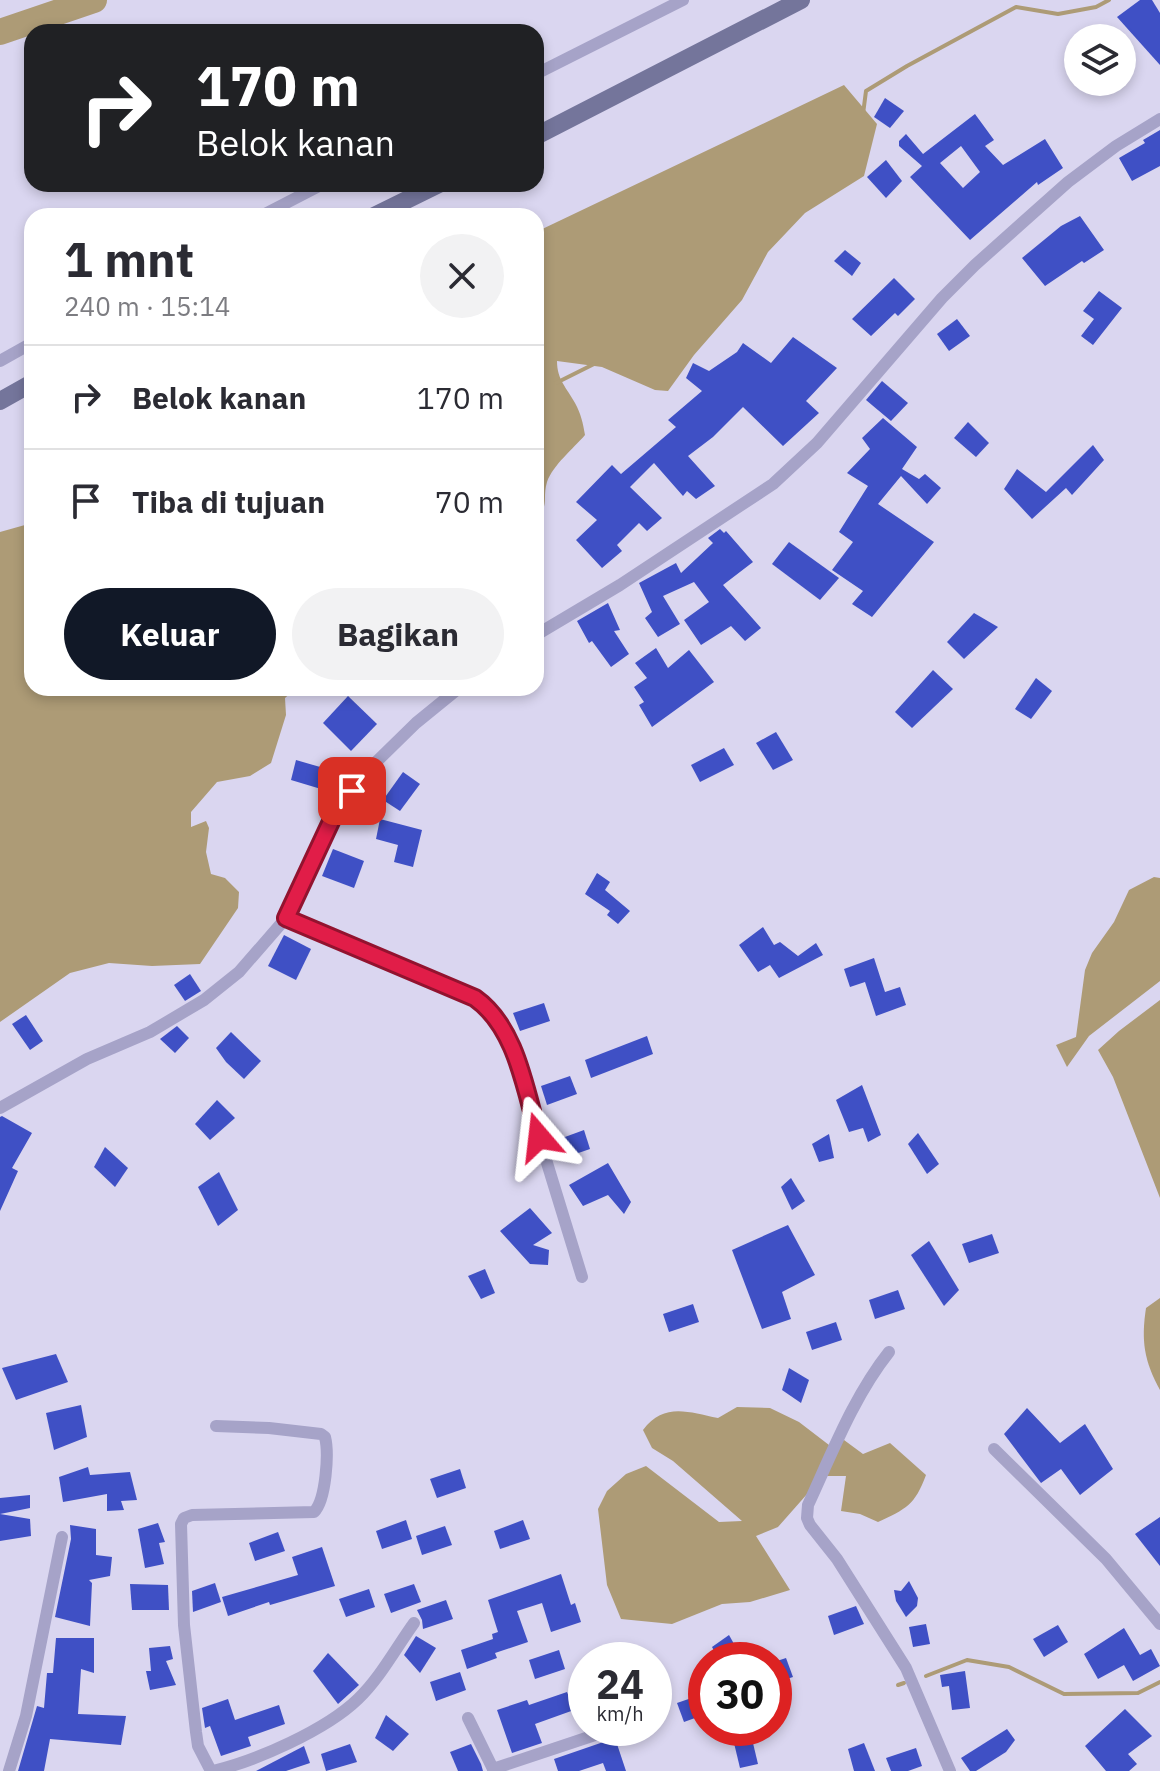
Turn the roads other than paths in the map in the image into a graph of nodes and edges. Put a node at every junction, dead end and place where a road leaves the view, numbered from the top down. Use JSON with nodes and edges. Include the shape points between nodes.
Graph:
{"nodes":[{"id":1,"x":683,"y":0,"type":"edge"},
{"id":2,"x":801,"y":0,"type":"edge"},
{"id":3,"x":544,"y":70,"type":"edge"},
{"id":4,"x":1160,"y":119,"type":"edge"},
{"id":5,"x":544,"y":132,"type":"edge"},
{"id":6,"x":308,"y":192,"type":"edge"},
{"id":7,"x":423,"y":192,"type":"edge"},
{"id":8,"x":276,"y":208,"type":"edge"},
{"id":9,"x":390,"y":208,"type":"edge"},
{"id":10,"x":24,"y":348,"type":"edge"},
{"id":11,"x":0,"y":361,"type":"edge"},
{"id":12,"x":24,"y":388,"type":"edge"},
{"id":13,"x":0,"y":401,"type":"edge"},
{"id":14,"x":544,"y":630,"type":"edge"},
{"id":15,"x":449,"y":696,"type":"edge"},
{"id":16,"x":286,"y":918,"type":"junction"},
{"id":17,"x":0,"y":1108,"type":"edge"},
{"id":18,"x":582,"y":1277,"type":"dead end"},
{"id":19,"x":889,"y":1352,"type":"dead end"},
{"id":20,"x":216,"y":1426,"type":"dead end"},
{"id":21,"x":994,"y":1449,"type":"dead end"},
{"id":22,"x":62,"y":1537,"type":"dead end"},
{"id":23,"x":414,"y":1623,"type":"dead end"},
{"id":24,"x":1160,"y":1624,"type":"edge"},
{"id":25,"x":468,"y":1718,"type":"dead end"},
{"id":26,"x":568,"y":1745,"type":"edge"},
{"id":27,"x":494,"y":1770,"type":"edge"},
{"id":28,"x":9,"y":1771,"type":"edge"},
{"id":29,"x":212,"y":1771,"type":"edge"},
{"id":30,"x":950,"y":1771,"type":"edge"}],
"edges":[{"from":1,"to":3,"type":"street"},
{"from":2,"to":5,"type":"street"},
{"from":4,"to":14,"type":"street","via":[[1068,182],[975,265],[817,443],[780,477]]},
{"from":6,"to":8,"type":"street"},
{"from":7,"to":9,"type":"street"},
{"from":10,"to":11,"type":"street"},
{"from":12,"to":13,"type":"street"},
{"from":15,"to":16,"type":"street","via":[[369,769],[335,813]]},
{"from":16,"to":17,"type":"street","via":[[239,972],[204,1000]]},
{"from":16,"to":18,"type":"street","via":[[475,998],[489,1009],[513,1052]]},
{"from":19,"to":30,"type":"street","via":[[842,1435],[808,1505],[807,1518],[906,1668]]},
{"from":20,"to":29,"type":"street","via":[[321,1434],[327,1447],[321,1502],[314,1512],[192,1515],[181,1524],[184,1625],[196,1732]]},
{"from":21,"to":24,"type":"street","via":[[1106,1559]]},
{"from":22,"to":28,"type":"street","via":[[26,1716]]},
{"from":23,"to":29,"type":"street","via":[[363,1693],[338,1714],[260,1757]]},
{"from":25,"to":27,"type":"street"},
{"from":26,"to":27,"type":"street"}]}
